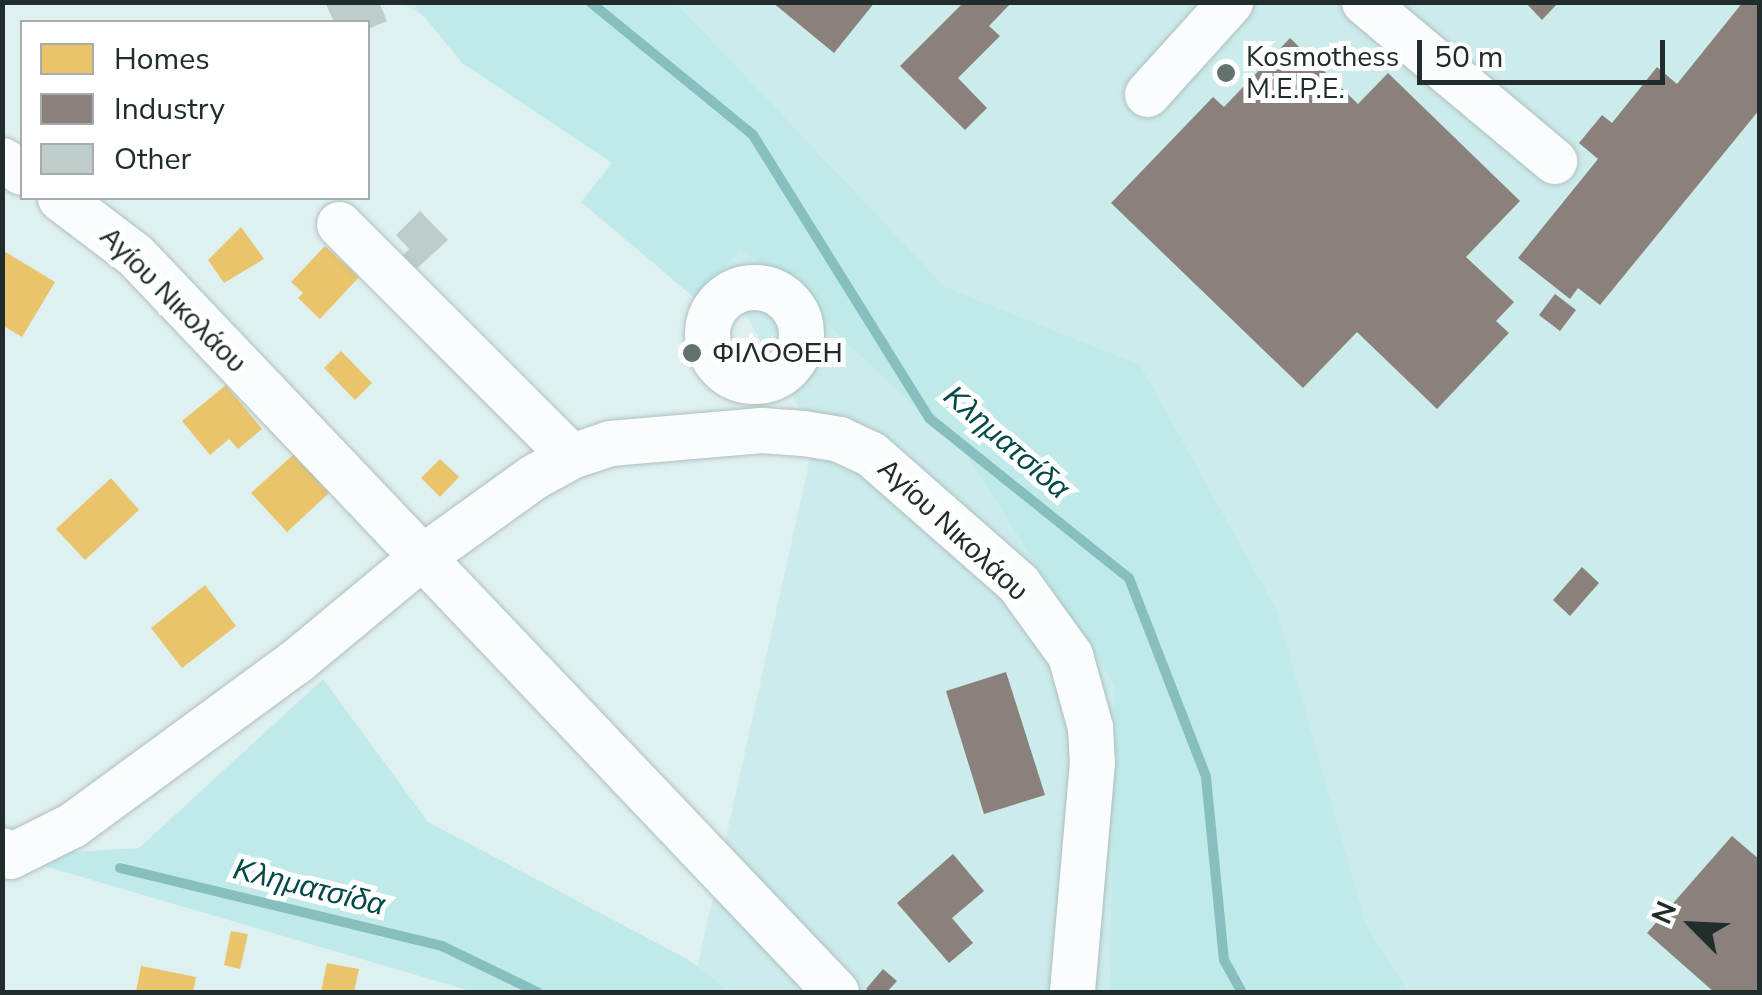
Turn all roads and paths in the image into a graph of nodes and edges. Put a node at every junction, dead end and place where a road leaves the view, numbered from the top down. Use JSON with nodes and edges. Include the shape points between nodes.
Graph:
{"nodes":[{"id":1,"x":1230,"y":2,"type":"edge"},
{"id":2,"x":1364,"y":2,"type":"edge"},
{"id":3,"x":1147,"y":94,"type":"dead end"},
{"id":4,"x":1554,"y":162,"type":"dead end"},
{"id":5,"x":63,"y":200,"type":"edge"},
{"id":6,"x":339,"y":224,"type":"dead end"},
{"id":7,"x":753,"y":382,"type":"dead end"},
{"id":8,"x":761,"y":430,"type":"junction"},
{"id":9,"x":571,"y":456,"type":"junction"},
{"id":10,"x":420,"y":559,"type":"junction"},
{"id":11,"x":6,"y":853,"type":"edge"},
{"id":12,"x":836,"y":992,"type":"edge"},
{"id":13,"x":1072,"y":992,"type":"edge"}],
"edges":[{"from":1,"to":3,"type":"street"},
{"from":2,"to":4,"type":"street"},
{"from":5,"to":10,"type":"street","name":"Αγίου Νικολάου","via":[[135,255]]},
{"from":6,"to":9,"type":"street"},
{"from":7,"to":8,"type":"street"},
{"from":8,"to":9,"type":"street","name":"Αγίου Νικολάου","via":[[610,443]]},
{"from":8,"to":13,"type":"street","name":"Αγίου Νικολάου","via":[[839,439],[871,454],[1018,583],[1070,656],[1083,694],[1092,762]]},
{"from":9,"to":10,"type":"street","name":"Αγίου Νικολάου"},
{"from":10,"to":11,"type":"street","via":[[295,662],[72,826]]},
{"from":10,"to":12,"type":"street"}]}
